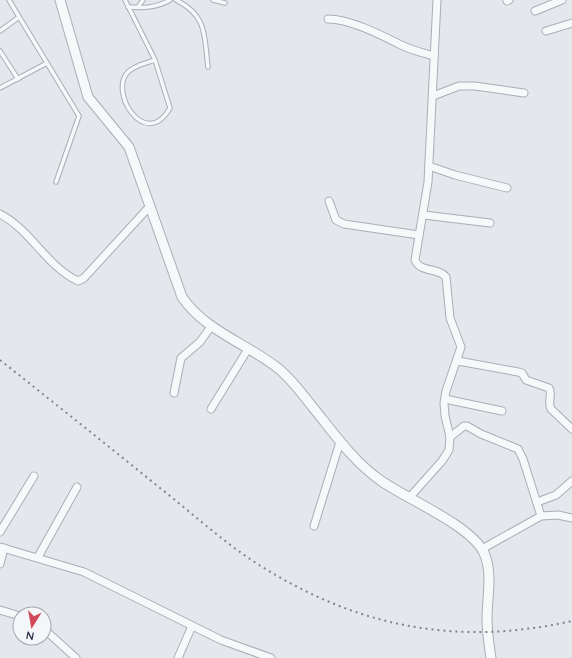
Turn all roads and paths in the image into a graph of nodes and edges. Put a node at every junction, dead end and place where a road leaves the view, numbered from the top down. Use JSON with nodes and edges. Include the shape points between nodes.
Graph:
{"nodes":[{"id":1,"x":9,"y":0,"type":"edge"},
{"id":2,"x":60,"y":0,"type":"edge"},
{"id":3,"x":125,"y":0,"type":"edge"},
{"id":4,"x":144,"y":0,"type":"edge"},
{"id":5,"x":170,"y":0,"type":"edge"},
{"id":6,"x":176,"y":0,"type":"edge"},
{"id":7,"x":213,"y":0,"type":"edge"},
{"id":8,"x":437,"y":0,"type":"edge"},
{"id":9,"x":562,"y":0,"type":"edge"},
{"id":10,"x":225,"y":3,"type":"dead end"},
{"id":11,"x":128,"y":7,"type":"junction"},
{"id":12,"x":138,"y":7,"type":"junction"},
{"id":13,"x":534,"y":11,"type":"dead end"},
{"id":14,"x":20,"y":17,"type":"junction"},
{"id":15,"x":328,"y":19,"type":"dead end"},
{"id":16,"x":572,"y":23,"type":"edge"},
{"id":17,"x":0,"y":31,"type":"edge"},
{"id":18,"x":546,"y":31,"type":"dead end"},
{"id":19,"x":0,"y":51,"type":"edge"},
{"id":20,"x":434,"y":56,"type":"junction"},
{"id":21,"x":155,"y":60,"type":"junction"},
{"id":22,"x":47,"y":63,"type":"junction"},
{"id":23,"x":208,"y":67,"type":"dead end"},
{"id":24,"x":18,"y":79,"type":"junction"},
{"id":25,"x":0,"y":88,"type":"edge"},
{"id":26,"x":524,"y":93,"type":"dead end"},
{"id":27,"x":433,"y":96,"type":"junction"},
{"id":28,"x":429,"y":166,"type":"junction"},
{"id":29,"x":56,"y":182,"type":"dead end"},
{"id":30,"x":507,"y":188,"type":"dead end"},
{"id":31,"x":329,"y":201,"type":"dead end"},
{"id":32,"x":150,"y":206,"type":"junction"},
{"id":33,"x":0,"y":214,"type":"edge"},
{"id":34,"x":424,"y":216,"type":"junction"},
{"id":35,"x":490,"y":223,"type":"dead end"},
{"id":36,"x":419,"y":235,"type":"junction"},
{"id":37,"x":212,"y":325,"type":"junction"},
{"id":38,"x":248,"y":349,"type":"junction"},
{"id":39,"x":458,"y":361,"type":"junction"},
{"id":40,"x":174,"y":393,"type":"dead end"},
{"id":41,"x":445,"y":399,"type":"junction"},
{"id":42,"x":211,"y":409,"type":"dead end"},
{"id":43,"x":502,"y":411,"type":"dead end"},
{"id":44,"x":572,"y":429,"type":"edge"},
{"id":45,"x":450,"y":436,"type":"junction"},
{"id":46,"x":340,"y":442,"type":"junction"},
{"id":47,"x":34,"y":476,"type":"dead end"},
{"id":48,"x":572,"y":481,"type":"edge"},
{"id":49,"x":77,"y":487,"type":"dead end"},
{"id":50,"x":409,"y":498,"type":"junction"},
{"id":51,"x":537,"y":502,"type":"junction"},
{"id":52,"x":541,"y":516,"type":"junction"},
{"id":53,"x":572,"y":518,"type":"edge"},
{"id":54,"x":314,"y":526,"type":"dead end"},
{"id":55,"x":0,"y":532,"type":"edge"},
{"id":56,"x":2,"y":547,"type":"edge"},
{"id":57,"x":482,"y":549,"type":"junction"},
{"id":58,"x":38,"y":557,"type":"junction"},
{"id":59,"x":0,"y":564,"type":"edge"},
{"id":60,"x":0,"y":610,"type":"edge"},
{"id":61,"x":12,"y":614,"type":"edge"},
{"id":62,"x":192,"y":626,"type":"junction"},
{"id":63,"x":52,"y":637,"type":"edge"},
{"id":64,"x":76,"y":658,"type":"edge"},
{"id":65,"x":178,"y":658,"type":"edge"},
{"id":66,"x":271,"y":658,"type":"edge"},
{"id":67,"x":491,"y":658,"type":"edge"}],
"edges":[{"from":1,"to":14,"type":"lane"},
{"from":2,"to":32,"type":"street","via":[[88,97],[129,147]]},
{"from":3,"to":11,"type":"lane"},
{"from":4,"to":12,"type":"lane"},
{"from":5,"to":12,"type":"lane","via":[[149,8]]},
{"from":6,"to":23,"type":"lane","via":[[195,12],[200,20]]},
{"from":7,"to":10,"type":"lane"},
{"from":8,"to":20,"type":"street"},
{"from":9,"to":13,"type":"street"},
{"from":11,"to":12,"type":"lane"},
{"from":11,"to":21,"type":"lane"},
{"from":14,"to":17,"type":"lane"},
{"from":14,"to":22,"type":"lane"},
{"from":15,"to":20,"type":"street","via":[[338,19],[402,46]]},
{"from":16,"to":18,"type":"street"},
{"from":19,"to":24,"type":"lane"},
{"from":20,"to":27,"type":"street"},
{"from":21,"to":21,"type":"lane","via":[[128,72],[122,82],[126,103],[137,119],[148,124],[163,118],[170,108]]},
{"from":22,"to":24,"type":"lane"},
{"from":22,"to":29,"type":"lane","via":[[79,116]]},
{"from":24,"to":25,"type":"lane"},
{"from":26,"to":27,"type":"street","via":[[459,86]]},
{"from":27,"to":28,"type":"street"},
{"from":28,"to":30,"type":"street"},
{"from":28,"to":34,"type":"street"},
{"from":31,"to":36,"type":"street","via":[[336,220],[344,224]]},
{"from":32,"to":33,"type":"street","via":[[84,278],[78,281],[58,267],[14,222]]},
{"from":32,"to":37,"type":"street","via":[[182,297],[195,313]]},
{"from":34,"to":35,"type":"street"},
{"from":34,"to":36,"type":"street"},
{"from":36,"to":39,"type":"street","via":[[416,264],[440,272],[448,280],[450,318],[461,347]]},
{"from":37,"to":38,"type":"street"},
{"from":37,"to":40,"type":"street","via":[[200,342],[181,358]]},
{"from":38,"to":42,"type":"street"},
{"from":38,"to":46,"type":"street","via":[[277,367],[288,378]]},
{"from":39,"to":41,"type":"street"},
{"from":39,"to":44,"type":"street","via":[[518,372],[526,380],[549,388],[549,406]]},
{"from":41,"to":43,"type":"street"},
{"from":41,"to":45,"type":"street","via":[[444,410]]},
{"from":45,"to":50,"type":"street","via":[[449,450]]},
{"from":45,"to":51,"type":"street","via":[[467,426],[515,447],[521,453]]},
{"from":46,"to":50,"type":"street","via":[[368,471]]},
{"from":46,"to":54,"type":"street"},
{"from":47,"to":55,"type":"street"},
{"from":48,"to":51,"type":"street","via":[[556,495]]},
{"from":49,"to":58,"type":"street"},
{"from":50,"to":57,"type":"street","via":[[452,523]]},
{"from":51,"to":52,"type":"street"},
{"from":52,"to":53,"type":"street","via":[[558,515]]},
{"from":52,"to":57,"type":"street"},
{"from":56,"to":58,"type":"street"},
{"from":56,"to":59,"type":"street"},
{"from":57,"to":67,"type":"street","via":[[488,569],[487,620]]},
{"from":58,"to":62,"type":"street","via":[[84,572]]},
{"from":60,"to":61,"type":"street"},
{"from":62,"to":65,"type":"street"},
{"from":62,"to":66,"type":"street","via":[[231,645]]},
{"from":63,"to":64,"type":"street"}]}
